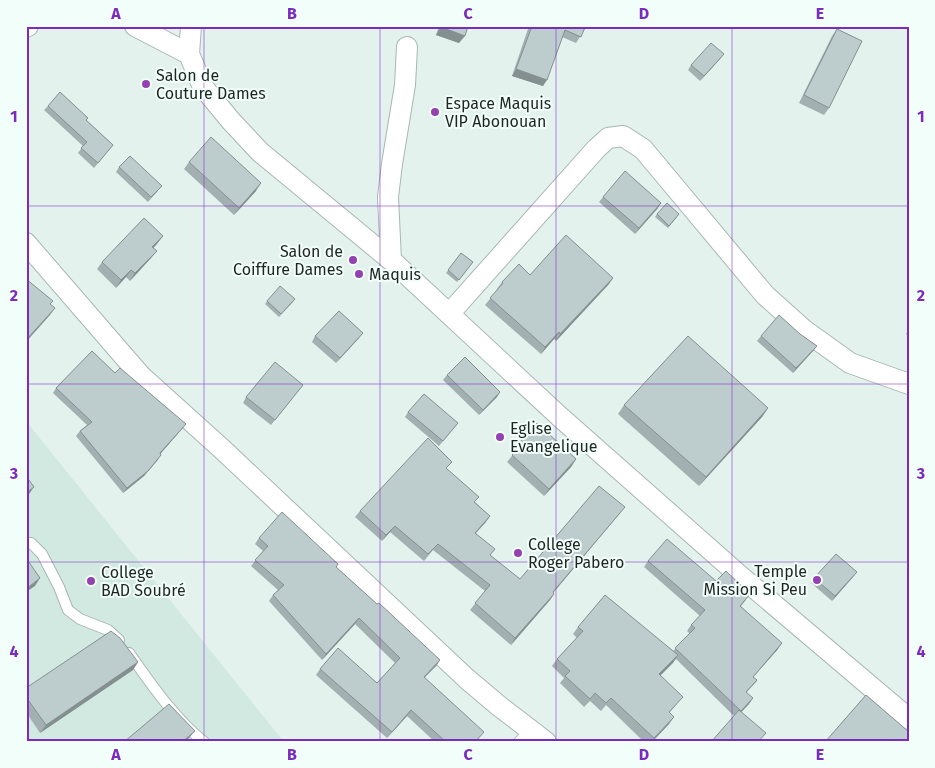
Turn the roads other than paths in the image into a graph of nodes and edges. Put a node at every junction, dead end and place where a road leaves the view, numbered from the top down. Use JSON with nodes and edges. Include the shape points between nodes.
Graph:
{"nodes":[{"id":1,"x":135,"y":26,"type":"edge"},
{"id":2,"x":191,"y":26,"type":"edge"},
{"id":3,"x":407,"y":47,"type":"dead end"},
{"id":4,"x":188,"y":54,"type":"junction"},
{"id":5,"x":26,"y":243,"type":"edge"},
{"id":6,"x":391,"y":260,"type":"junction"},
{"id":7,"x":449,"y":314,"type":"junction"},
{"id":8,"x":909,"y":384,"type":"edge"},
{"id":9,"x":26,"y":543,"type":"edge"},
{"id":10,"x":909,"y":719,"type":"edge"},
{"id":11,"x":524,"y":736,"type":"edge"},
{"id":12,"x":204,"y":742,"type":"edge"},
{"id":13,"x":546,"y":742,"type":"edge"}],
"edges":[{"from":1,"to":4,"type":"street"},
{"from":2,"to":4,"type":"street"},
{"from":3,"to":6,"type":"street","via":[[405,85],[388,197]]},
{"from":4,"to":6,"type":"street","via":[[203,87],[260,152]]},
{"from":5,"to":11,"type":"street","via":[[141,376]]},
{"from":6,"to":7,"type":"street"},
{"from":7,"to":8,"type":"street","via":[[596,149],[608,138],[623,136],[643,149],[765,295],[804,330],[850,363]]},
{"from":7,"to":10,"type":"street","via":[[732,569]]},
{"from":9,"to":12,"type":"lane","via":[[42,554],[68,610],[80,619],[108,630],[122,643],[164,700]]},
{"from":11,"to":13,"type":"street"}]}
